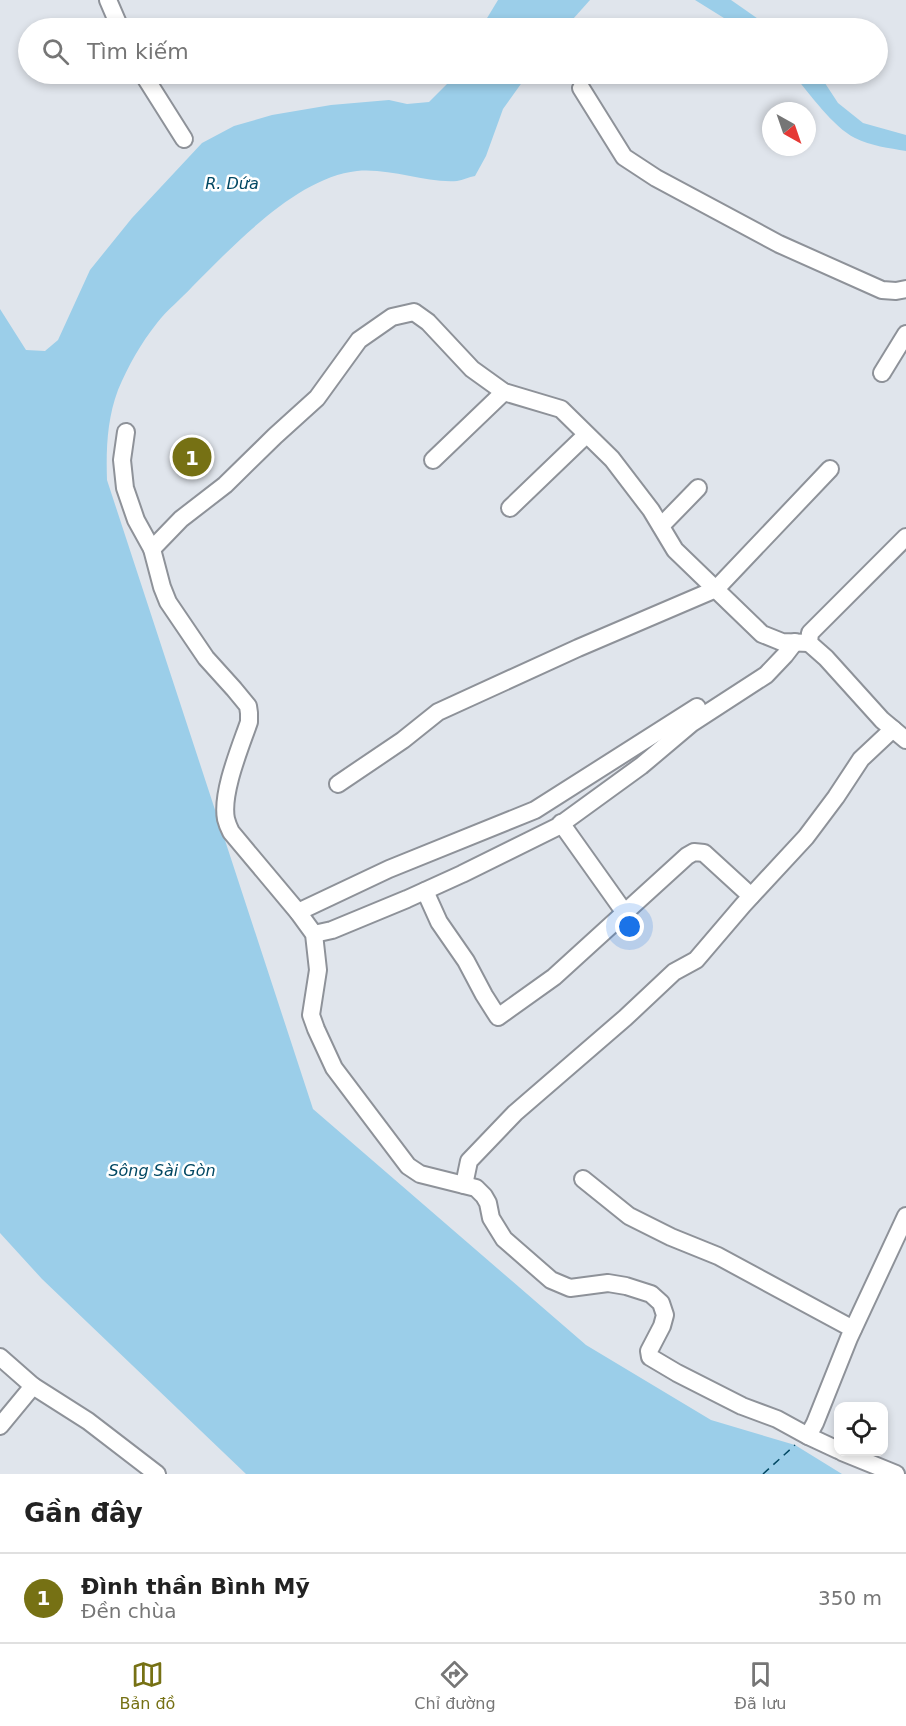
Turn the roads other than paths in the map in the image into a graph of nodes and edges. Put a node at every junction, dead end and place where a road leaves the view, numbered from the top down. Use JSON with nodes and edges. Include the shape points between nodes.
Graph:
{"nodes":[{"id":1,"x":108,"y":0,"type":"edge"},
{"id":2,"x":116,"y":18,"type":"edge"},
{"id":3,"x":149,"y":84,"type":"edge"},
{"id":4,"x":581,"y":88,"type":"dead end"},
{"id":5,"x":184,"y":139,"type":"dead end"},
{"id":6,"x":906,"y":289,"type":"edge"},
{"id":7,"x":906,"y":334,"type":"edge"},
{"id":8,"x":882,"y":373,"type":"dead end"},
{"id":9,"x":504,"y":392,"type":"junction"},
{"id":10,"x":126,"y":432,"type":"dead end"},
{"id":11,"x":586,"y":435,"type":"junction"},
{"id":12,"x":433,"y":460,"type":"dead end"},
{"id":13,"x":830,"y":469,"type":"dead end"},
{"id":14,"x":698,"y":488,"type":"dead end"},
{"id":15,"x":510,"y":508,"type":"dead end"},
{"id":16,"x":661,"y":526,"type":"junction"},
{"id":17,"x":906,"y":537,"type":"edge"},
{"id":18,"x":152,"y":549,"type":"junction"},
{"id":19,"x":716,"y":590,"type":"junction"},
{"id":20,"x":795,"y":642,"type":"junction"},
{"id":21,"x":900,"y":734,"type":"edge"},
{"id":22,"x":338,"y":784,"type":"dead end"},
{"id":23,"x":561,"y":824,"type":"junction"},
{"id":24,"x":425,"y":891,"type":"junction"},
{"id":25,"x":751,"y":896,"type":"junction"},
{"id":26,"x":298,"y":912,"type":"junction"},
{"id":27,"x":625,"y":913,"type":"junction"},
{"id":28,"x":314,"y":934,"type":"junction"},
{"id":29,"x":583,"y":1179,"type":"dead end"},
{"id":30,"x":464,"y":1185,"type":"junction"},
{"id":31,"x":906,"y":1216,"type":"edge"},
{"id":32,"x":853,"y":1329,"type":"junction"},
{"id":33,"x":0,"y":1357,"type":"edge"},
{"id":34,"x":33,"y":1386,"type":"junction"},
{"id":35,"x":0,"y":1426,"type":"edge"},
{"id":36,"x":808,"y":1436,"type":"junction"},
{"id":37,"x":834,"y":1448,"type":"edge"},
{"id":38,"x":852,"y":1456,"type":"edge"},
{"id":39,"x":158,"y":1474,"type":"edge"},
{"id":40,"x":896,"y":1474,"type":"edge"}],
"edges":[{"from":1,"to":2,"type":"street"},
{"from":3,"to":5,"type":"street"},
{"from":4,"to":6,"type":"street","via":[[624,157],[656,178],[779,244],[882,290]]},
{"from":7,"to":8,"type":"street"},
{"from":9,"to":11,"type":"street","via":[[561,409]]},
{"from":9,"to":12,"type":"street"},
{"from":9,"to":18,"type":"street","via":[[472,369],[414,312],[392,317],[359,340],[317,398]]},
{"from":10,"to":18,"type":"street","via":[[122,460],[125,488]]},
{"from":11,"to":15,"type":"street"},
{"from":11,"to":16,"type":"street","via":[[612,459]]},
{"from":13,"to":19,"type":"street"},
{"from":14,"to":16,"type":"street"},
{"from":16,"to":19,"type":"street","via":[[675,550]]},
{"from":17,"to":20,"type":"street","via":[[810,633]]},
{"from":18,"to":26,"type":"street","via":[[168,602],[206,658],[248,706],[249,722],[227,790],[226,821]]},
{"from":19,"to":20,"type":"street","via":[[762,634]]},
{"from":19,"to":22,"type":"street","via":[[438,712]]},
{"from":20,"to":21,"type":"street","via":[[826,658],[882,720]]},
{"from":20,"to":23,"type":"street","via":[[766,675],[692,723]]},
{"from":20,"to":26,"type":"street","via":[[535,810],[389,869]]},
{"from":21,"to":25,"type":"street","via":[[861,759],[806,837]]},
{"from":23,"to":24,"type":"street"},
{"from":23,"to":27,"type":"street"},
{"from":24,"to":27,"type":"street","via":[[498,1017],[554,977]]},
{"from":24,"to":28,"type":"street"},
{"from":25,"to":27,"type":"street","via":[[704,853],[694,852]]},
{"from":25,"to":30,"type":"street","via":[[696,960],[674,972],[515,1113],[469,1161]]},
{"from":26,"to":28,"type":"street"},
{"from":28,"to":30,"type":"street","via":[[318,970],[311,1015],[334,1068],[408,1166],[420,1174]]},
{"from":29,"to":32,"type":"street","via":[[629,1216],[718,1256]]},
{"from":30,"to":36,"type":"street","via":[[476,1188],[484,1196],[504,1239],[551,1280],[570,1288],[608,1283],[626,1286],[658,1300],[665,1314],[649,1351],[651,1358]]},
{"from":31,"to":32,"type":"street"},
{"from":32,"to":36,"type":"street"},
{"from":33,"to":34,"type":"street"},
{"from":34,"to":35,"type":"street"},
{"from":34,"to":39,"type":"street","via":[[88,1421]]},
{"from":36,"to":37,"type":"street"},
{"from":38,"to":40,"type":"street"}]}
